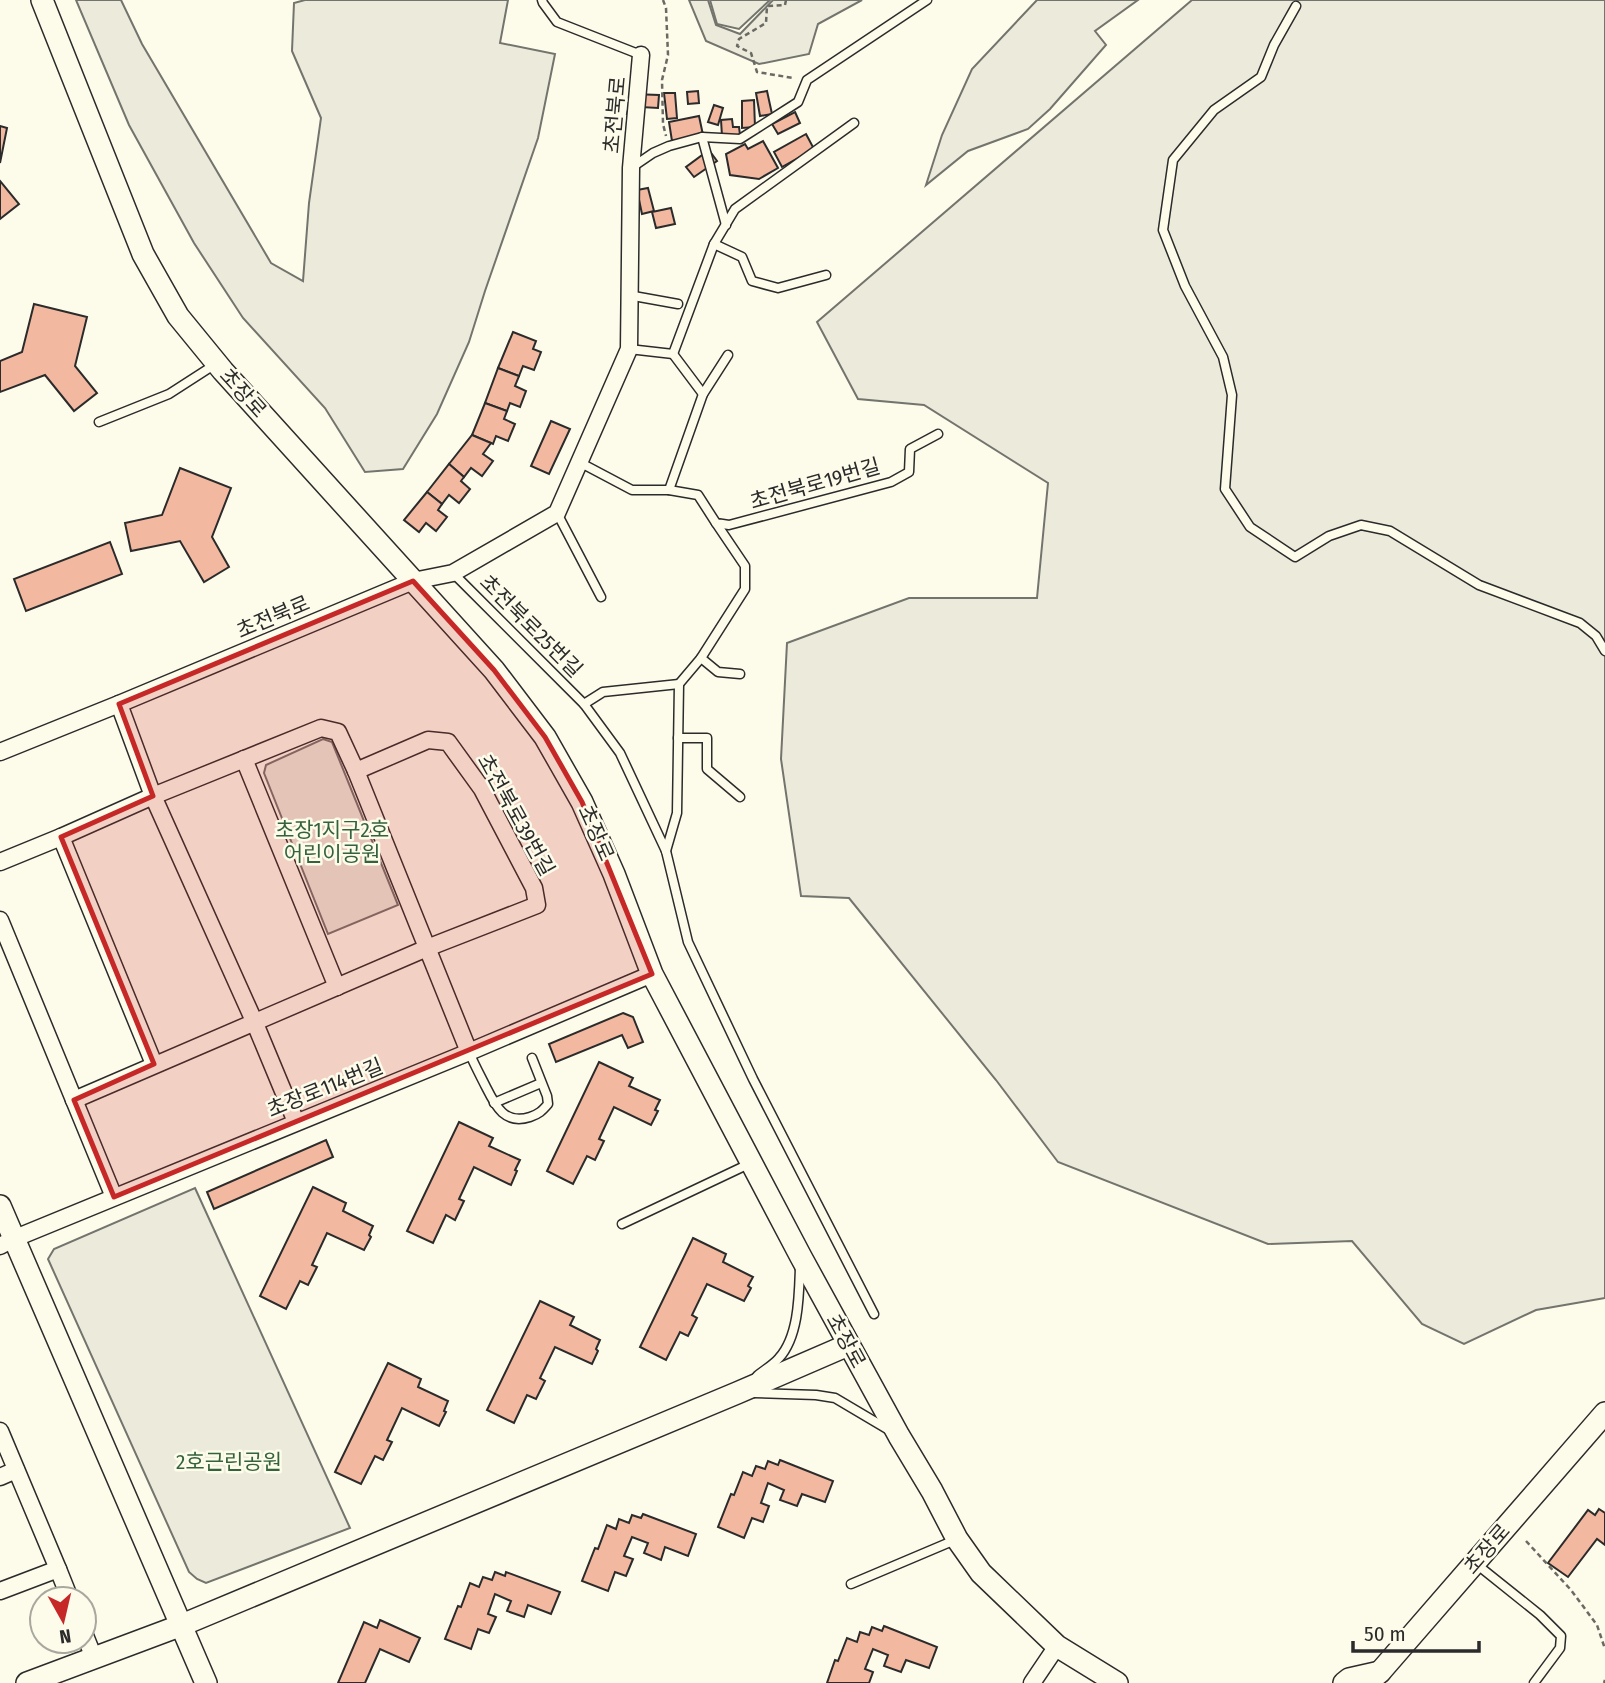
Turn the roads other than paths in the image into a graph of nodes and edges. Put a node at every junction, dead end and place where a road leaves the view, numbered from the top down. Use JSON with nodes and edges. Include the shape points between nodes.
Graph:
{"nodes":[{"id":1,"x":42,"y":0,"type":"edge"},
{"id":2,"x":542,"y":0,"type":"edge"},
{"id":3,"x":927,"y":0,"type":"edge"},
{"id":4,"x":1296,"y":6,"type":"dead end"},
{"id":5,"x":641,"y":55,"type":"joint"},
{"id":6,"x":854,"y":123,"type":"dead end"},
{"id":7,"x":702,"y":137,"type":"junction"},
{"id":8,"x":631,"y":168,"type":"junction"},
{"id":9,"x":726,"y":225,"type":"junction"},
{"id":10,"x":714,"y":244,"type":"junction"},
{"id":11,"x":826,"y":275,"type":"dead end"},
{"id":12,"x":628,"y":295,"type":"junction"},
{"id":13,"x":678,"y":304,"type":"dead end"},
{"id":14,"x":629,"y":349,"type":"junction"},
{"id":15,"x":673,"y":354,"type":"junction"},
{"id":16,"x":727,"y":355,"type":"dead end"},
{"id":17,"x":217,"y":363,"type":"junction"},
{"id":18,"x":703,"y":394,"type":"junction"},
{"id":19,"x":99,"y":422,"type":"dead end"},
{"id":20,"x":938,"y":434,"type":"dead end"},
{"id":21,"x":579,"y":463,"type":"junction"},
{"id":22,"x":669,"y":490,"type":"junction"},
{"id":23,"x":557,"y":513,"type":"junction"},
{"id":24,"x":716,"y":523,"type":"junction"},
{"id":25,"x":453,"y":573,"type":"junction"},
{"id":26,"x":414,"y":580,"type":"junction"},
{"id":27,"x":601,"y":597,"type":"dead end"},
{"id":28,"x":1605,"y":651,"type":"edge"},
{"id":29,"x":701,"y":658,"type":"junction"},
{"id":30,"x":740,"y":674,"type":"dead end"},
{"id":31,"x":679,"y":684,"type":"junction"},
{"id":32,"x":119,"y":704,"type":"junction"},
{"id":33,"x":584,"y":704,"type":"junction"},
{"id":34,"x":678,"y":738,"type":"junction"},
{"id":35,"x":0,"y":752,"type":"edge"},
{"id":36,"x":244,"y":759,"type":"junction"},
{"id":37,"x":356,"y":771,"type":"junction"},
{"id":38,"x":153,"y":796,"type":"junction"},
{"id":39,"x":740,"y":797,"type":"dead end"},
{"id":40,"x":61,"y":837,"type":"junction"},
{"id":41,"x":666,"y":851,"type":"junction"},
{"id":42,"x":0,"y":862,"type":"edge"},
{"id":43,"x":0,"y":920,"type":"edge"},
{"id":44,"x":427,"y":948,"type":"junction"},
{"id":45,"x":652,"y":974,"type":"junction"},
{"id":46,"x":337,"y":987,"type":"junction"},
{"id":47,"x":254,"y":1021,"type":"junction"},
{"id":48,"x":469,"y":1052,"type":"junction"},
{"id":49,"x":532,"y":1058,"type":"dead end"},
{"id":50,"x":154,"y":1064,"type":"junction"},
{"id":51,"x":541,"y":1083,"type":"junction"},
{"id":52,"x":74,"y":1100,"type":"junction"},
{"id":53,"x":494,"y":1103,"type":"junction"},
{"id":54,"x":296,"y":1122,"type":"junction"},
{"id":55,"x":751,"y":1163,"type":"junction"},
{"id":56,"x":114,"y":1197,"type":"junction"},
{"id":57,"x":0,"y":1206,"type":"edge"},
{"id":58,"x":622,"y":1224,"type":"dead end"},
{"id":59,"x":7,"y":1242,"type":"edge"},
{"id":60,"x":801,"y":1257,"type":"junction"},
{"id":61,"x":874,"y":1314,"type":"dead end"},
{"id":62,"x":848,"y":1345,"type":"junction"},
{"id":63,"x":737,"y":1393,"type":"junction"},
{"id":64,"x":1605,"y":1413,"type":"edge"},
{"id":65,"x":0,"y":1431,"type":"edge"},
{"id":66,"x":898,"y":1436,"type":"junction"},
{"id":67,"x":16,"y":1470,"type":"junction"},
{"id":68,"x":0,"y":1477,"type":"edge"},
{"id":69,"x":957,"y":1539,"type":"junction"},
{"id":70,"x":1475,"y":1563,"type":"junction"},
{"id":71,"x":58,"y":1569,"type":"junction"},
{"id":72,"x":851,"y":1584,"type":"dead end"},
{"id":73,"x":64,"y":1585,"type":"edge"},
{"id":74,"x":0,"y":1591,"type":"edge"},
{"id":75,"x":181,"y":1625,"type":"junction"},
{"id":76,"x":1057,"y":1646,"type":"junction"},
{"id":77,"x":93,"y":1655,"type":"edge"},
{"id":78,"x":94,"y":1658,"type":"junction"},
{"id":79,"x":1373,"y":1679,"type":"edge"},
{"id":80,"x":27,"y":1683,"type":"edge"},
{"id":81,"x":206,"y":1683,"type":"edge"},
{"id":82,"x":1032,"y":1683,"type":"edge"},
{"id":83,"x":1117,"y":1683,"type":"edge"},
{"id":84,"x":1344,"y":1683,"type":"edge"},
{"id":85,"x":1534,"y":1683,"type":"edge"}],
"edges":[{"from":1,"to":17,"type":"street","name":"초장로","via":[[143,254],[178,316]]},
{"from":2,"to":5,"type":"lane","name":"초전북로","via":[[557,22]]},
{"from":3,"to":7,"type":"lane","via":[[807,80],[797,102],[740,139]]},
{"from":4,"to":28,"type":"lane","via":[[1261,77],[1214,110],[1173,160],[1163,230],[1185,286],[1223,357],[1232,396],[1225,489],[1250,527],[1296,557],[1329,536],[1361,525],[1390,531],[1479,585],[1580,623]]},
{"from":5,"to":8,"type":"street","name":"초전북로"},
{"from":6,"to":9,"type":"lane","via":[[735,209]]},
{"from":7,"to":8,"type":"lane","via":[[669,146]]},
{"from":7,"to":9,"type":"lane"},
{"from":8,"to":12,"type":"street","name":"초전북로"},
{"from":9,"to":10,"type":"lane"},
{"from":10,"to":11,"type":"lane","via":[[743,257],[752,281],[778,288]]},
{"from":10,"to":15,"type":"lane"},
{"from":12,"to":13,"type":"lane"},
{"from":12,"to":14,"type":"street","name":"초전북로"},
{"from":14,"to":15,"type":"lane"},
{"from":14,"to":21,"type":"street","name":"초전북로"},
{"from":15,"to":18,"type":"lane"},
{"from":16,"to":18,"type":"lane"},
{"from":17,"to":19,"type":"lane","via":[[169,394]]},
{"from":17,"to":26,"type":"street","name":"초장로"},
{"from":18,"to":22,"type":"lane"},
{"from":20,"to":24,"type":"lane","name":"초전북로19번길","via":[[910,449],[909,472],[891,482],[729,526]]},
{"from":21,"to":22,"type":"lane","via":[[632,490]]},
{"from":21,"to":23,"type":"street","name":"초전북로"},
{"from":22,"to":24,"type":"lane","via":[[698,495]]},
{"from":23,"to":25,"type":"street","name":"초전북로"},
{"from":23,"to":27,"type":"lane"},
{"from":24,"to":29,"type":"lane","via":[[744,566],[745,589]]},
{"from":25,"to":26,"type":"street","name":"초전북로"},
{"from":25,"to":33,"type":"lane","name":"초전북로25번길"},
{"from":26,"to":32,"type":"street","name":"초전북로"},
{"from":26,"to":45,"type":"street","name":"초장로","via":[[494,670],[545,737],[582,802]]},
{"from":29,"to":30,"type":"lane","via":[[718,672]]},
{"from":29,"to":31,"type":"lane"},
{"from":31,"to":33,"type":"lane","name":"초전북로25번길","via":[[603,692]]},
{"from":31,"to":34,"type":"lane","name":"초전북로25번길"},
{"from":32,"to":35,"type":"street","name":"초전북로"},
{"from":32,"to":38,"type":"street"},
{"from":33,"to":41,"type":"lane","name":"초전북로25번길","via":[[620,753]]},
{"from":34,"to":39,"type":"lane","via":[[707,738],[707,769]]},
{"from":34,"to":41,"type":"lane","name":"초전북로25번길","via":[[677,813]]},
{"from":36,"to":37,"type":"street","via":[[321,728],[338,732]]},
{"from":36,"to":38,"type":"street"},
{"from":36,"to":46,"type":"street"},
{"from":37,"to":44,"type":"street"},
{"from":37,"to":44,"type":"street","name":"초전북로39번길","via":[[428,740],[448,742],[482,789],[534,888],[537,905]]},
{"from":38,"to":40,"type":"street"},
{"from":38,"to":47,"type":"street"},
{"from":40,"to":42,"type":"street"},
{"from":40,"to":50,"type":"street"},
{"from":41,"to":61,"type":"lane","name":"초전북로25번길","via":[[688,942]]},
{"from":43,"to":52,"type":"street"},
{"from":44,"to":46,"type":"street","name":"초전북로39번길"},
{"from":44,"to":48,"type":"street"},
{"from":45,"to":48,"type":"street","name":"초장로114번길"},
{"from":45,"to":55,"type":"street","name":"초장로"},
{"from":46,"to":47,"type":"street","name":"초전북로39번길"},
{"from":47,"to":50,"type":"street","name":"초전북로39번길"},
{"from":47,"to":54,"type":"street"},
{"from":48,"to":53,"type":"lane"},
{"from":48,"to":54,"type":"street","name":"초장로114번길"},
{"from":49,"to":51,"type":"lane"},
{"from":50,"to":52,"type":"street","name":"초전북로39번길"},
{"from":51,"to":53,"type":"lane"},
{"from":51,"to":53,"type":"lane","via":[[548,1104],[540,1113],[522,1120],[511,1118]]},
{"from":52,"to":56,"type":"street"},
{"from":54,"to":56,"type":"street","name":"초장로114번길"},
{"from":55,"to":58,"type":"lane"},
{"from":55,"to":60,"type":"street","name":"초장로"},
{"from":56,"to":59,"type":"street","name":"초장로114번길"},
{"from":57,"to":59,"type":"street"},
{"from":59,"to":75,"type":"street"},
{"from":60,"to":62,"type":"street","name":"초장로"},
{"from":60,"to":63,"type":"lane","via":[[798,1311],[791,1335],[780,1357]]},
{"from":62,"to":63,"type":"street"},
{"from":62,"to":66,"type":"street","name":"초장로"},
{"from":63,"to":66,"type":"lane","via":[[835,1398]]},
{"from":63,"to":75,"type":"street"},
{"from":64,"to":70,"type":"street","name":"초장로"},
{"from":65,"to":67,"type":"street"},
{"from":66,"to":69,"type":"street","name":"초장로"},
{"from":67,"to":68,"type":"street"},
{"from":67,"to":71,"type":"street"},
{"from":69,"to":72,"type":"lane"},
{"from":69,"to":76,"type":"street","name":"초장로","via":[[981,1573]]},
{"from":70,"to":79,"type":"street","name":"초장로"},
{"from":70,"to":85,"type":"lane","via":[[1560,1636],[1560,1648]]},
{"from":71,"to":73,"type":"street"},
{"from":71,"to":74,"type":"street"},
{"from":75,"to":78,"type":"street"},
{"from":75,"to":81,"type":"street"},
{"from":76,"to":82,"type":"street"},
{"from":76,"to":83,"type":"street","name":"초장로"},
{"from":77,"to":78,"type":"street"},
{"from":78,"to":80,"type":"street"},
{"from":79,"to":84,"type":"street"}]}
